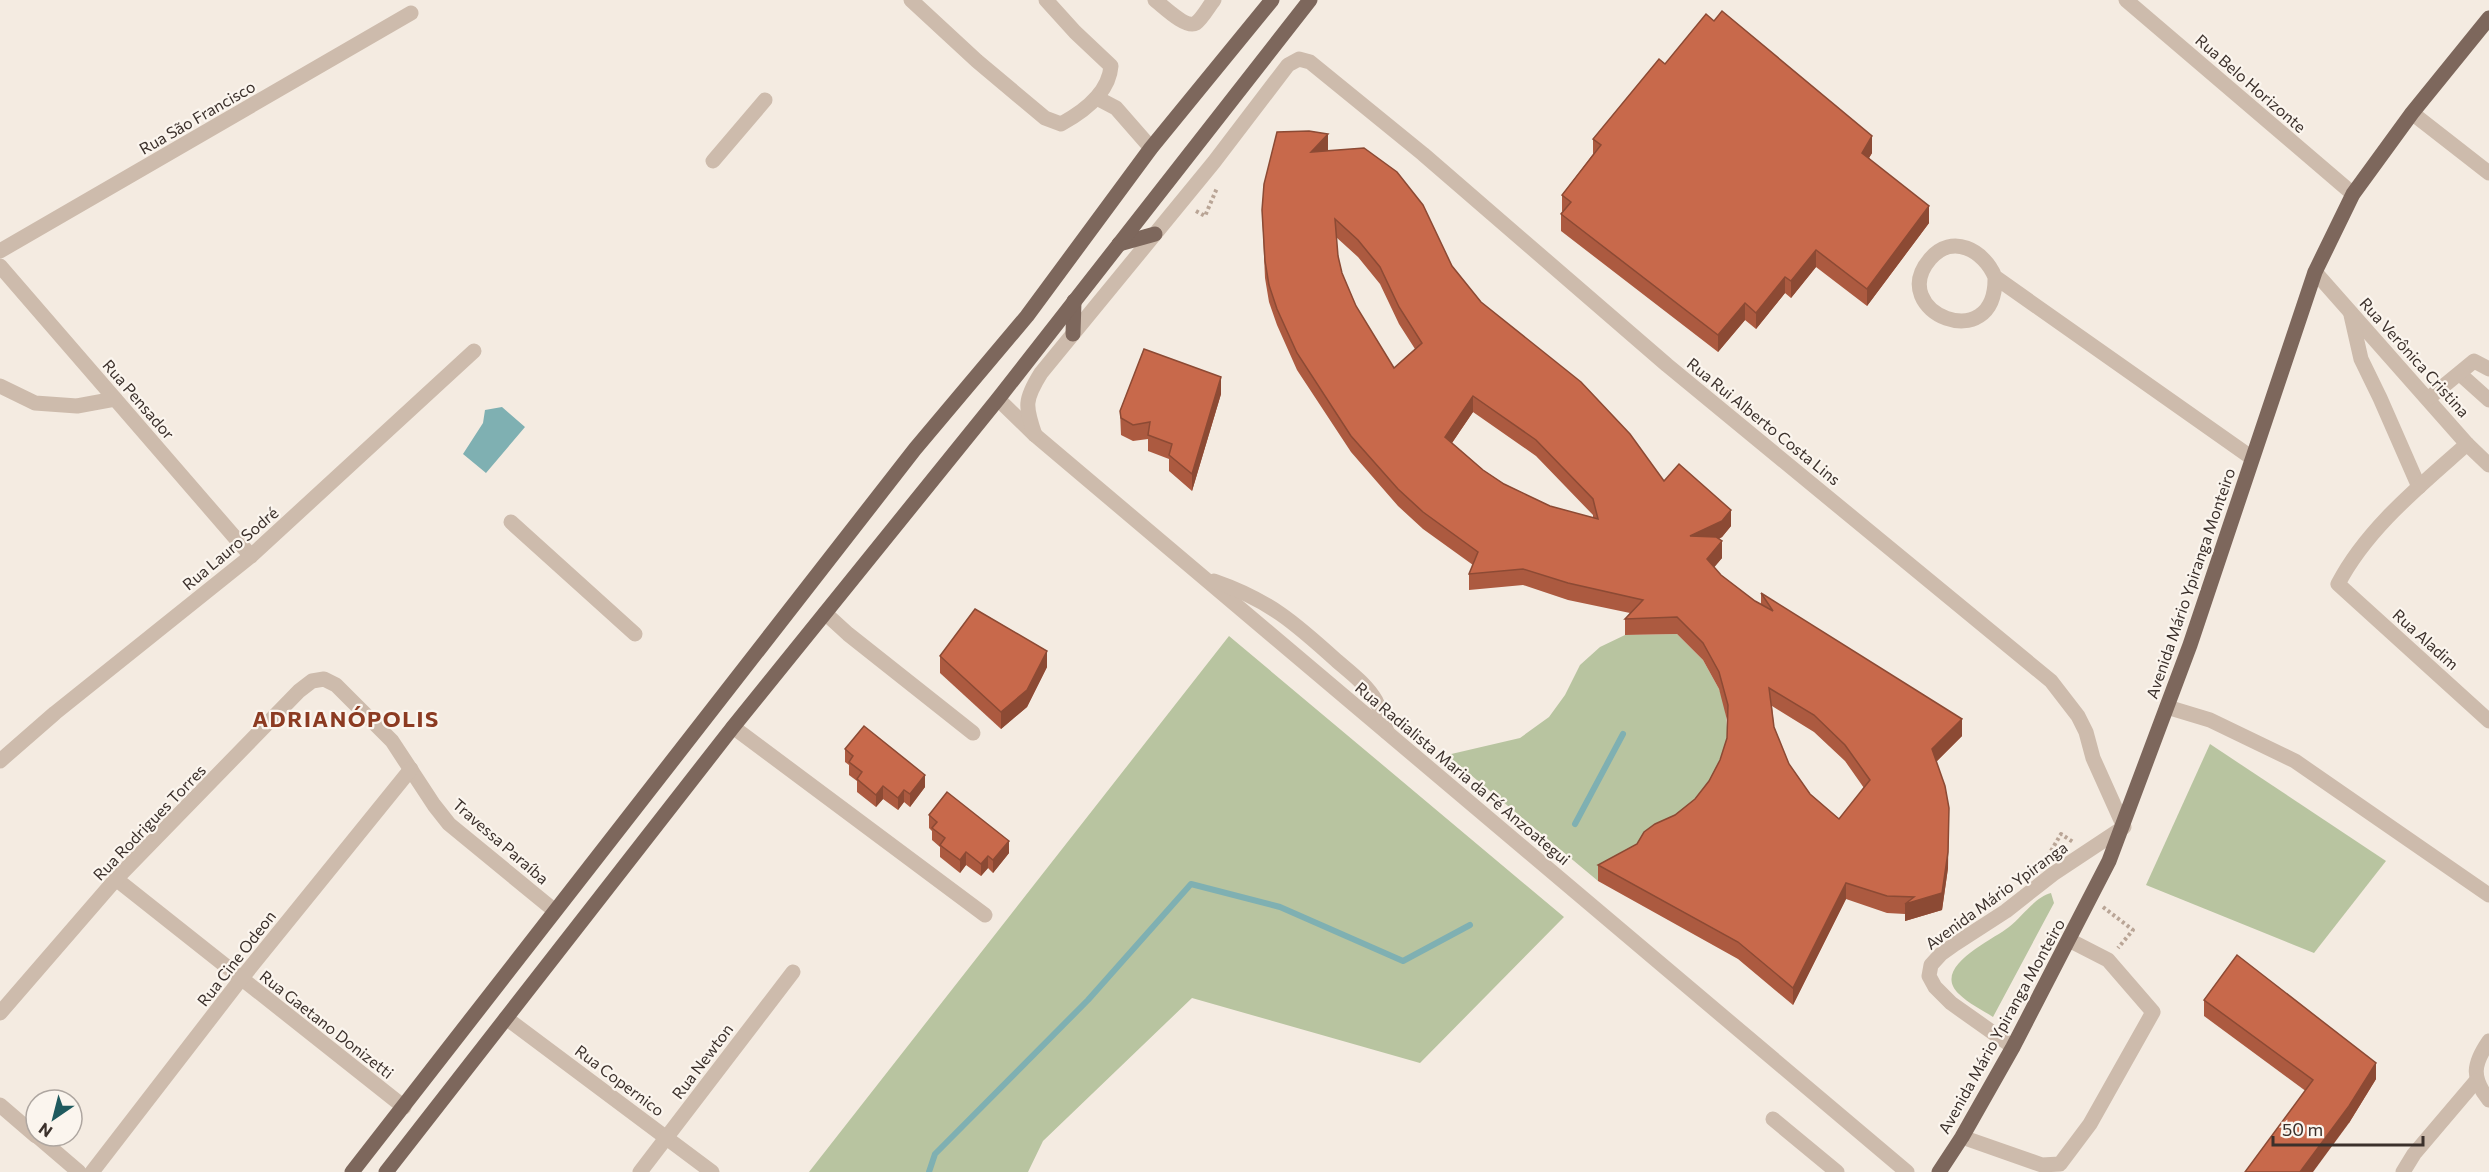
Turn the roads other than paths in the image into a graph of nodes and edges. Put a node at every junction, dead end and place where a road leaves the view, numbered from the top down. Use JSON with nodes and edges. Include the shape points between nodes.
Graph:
{"nodes":[{"id":1,"x":911,"y":0,"type":"edge"},
{"id":2,"x":1046,"y":0,"type":"edge"},
{"id":3,"x":1155,"y":0,"type":"edge"},
{"id":4,"x":1214,"y":0,"type":"edge"},
{"id":5,"x":1272,"y":0,"type":"edge"},
{"id":6,"x":1310,"y":0,"type":"edge"},
{"id":7,"x":2126,"y":0,"type":"edge"},
{"id":8,"x":411,"y":14,"type":"dead end"},
{"id":9,"x":2489,"y":18,"type":"edge"},
{"id":10,"x":1097,"y":98,"type":"junction"},
{"id":11,"x":765,"y":100,"type":"dead end"},
{"id":12,"x":2412,"y":113,"type":"junction"},
{"id":13,"x":1151,"y":147,"type":"junction"},
{"id":14,"x":713,"y":161,"type":"dead end"},
{"id":15,"x":2489,"y":173,"type":"edge"},
{"id":16,"x":2353,"y":194,"type":"junction"},
{"id":17,"x":1155,"y":234,"type":"junction"},
{"id":18,"x":1119,"y":244,"type":"junction"},
{"id":19,"x":0,"y":251,"type":"edge"},
{"id":20,"x":0,"y":266,"type":"edge"},
{"id":21,"x":2315,"y":272,"type":"junction"},
{"id":22,"x":1995,"y":277,"type":"junction"},
{"id":23,"x":1074,"y":301,"type":"junction"},
{"id":24,"x":2351,"y":312,"type":"junction"},
{"id":25,"x":1073,"y":334,"type":"junction"},
{"id":26,"x":474,"y":351,"type":"dead end"},
{"id":27,"x":2489,"y":369,"type":"edge"},
{"id":28,"x":2460,"y":374,"type":"junction"},
{"id":29,"x":0,"y":386,"type":"edge"},
{"id":30,"x":2429,"y":398,"type":"junction"},
{"id":31,"x":115,"y":399,"type":"junction"},
{"id":32,"x":998,"y":399,"type":"junction"},
{"id":33,"x":2489,"y":400,"type":"edge"},
{"id":34,"x":1035,"y":435,"type":"junction"},
{"id":35,"x":2468,"y":444,"type":"junction"},
{"id":36,"x":2252,"y":458,"type":"junction"},
{"id":37,"x":2489,"y":465,"type":"edge"},
{"id":38,"x":2418,"y":487,"type":"junction"},
{"id":39,"x":511,"y":522,"type":"dead end"},
{"id":40,"x":251,"y":556,"type":"junction"},
{"id":41,"x":1205,"y":578,"type":"junction"},
{"id":42,"x":825,"y":613,"type":"junction"},
{"id":43,"x":635,"y":634,"type":"dead end"},
{"id":44,"x":336,"y":686,"type":"joint"},
{"id":45,"x":2167,"y":708,"type":"junction"},
{"id":46,"x":2489,"y":721,"type":"edge"},
{"id":47,"x":733,"y":727,"type":"junction"},
{"id":48,"x":1387,"y":732,"type":"junction"},
{"id":49,"x":973,"y":733,"type":"dead end"},
{"id":50,"x":0,"y":761,"type":"edge"},
{"id":51,"x":411,"y":769,"type":"junction"},
{"id":52,"x":2124,"y":827,"type":"junction"},
{"id":53,"x":116,"y":879,"type":"junction"},
{"id":54,"x":2489,"y":895,"type":"edge"},
{"id":55,"x":555,"y":911,"type":"junction"},
{"id":56,"x":985,"y":915,"type":"dead end"},
{"id":57,"x":2069,"y":940,"type":"junction"},
{"id":58,"x":793,"y":972,"type":"dead end"},
{"id":59,"x":241,"y":979,"type":"junction"},
{"id":60,"x":0,"y":1013,"type":"edge"},
{"id":61,"x":506,"y":1018,"type":"junction"},
{"id":62,"x":2489,"y":1041,"type":"edge"},
{"id":63,"x":2013,"y":1047,"type":"junction"},
{"id":64,"x":2476,"y":1081,"type":"junction"},
{"id":65,"x":2489,"y":1100,"type":"edge"},
{"id":66,"x":0,"y":1105,"type":"edge"},
{"id":67,"x":404,"y":1107,"type":"junction"},
{"id":68,"x":1773,"y":1119,"type":"dead end"},
{"id":69,"x":24,"y":1126,"type":"edge"},
{"id":70,"x":667,"y":1137,"type":"junction"},
{"id":71,"x":1962,"y":1137,"type":"junction"},
{"id":72,"x":50,"y":1148,"type":"edge"},
{"id":73,"x":79,"y":1172,"type":"edge"},
{"id":74,"x":92,"y":1172,"type":"edge"},
{"id":75,"x":352,"y":1172,"type":"edge"},
{"id":76,"x":386,"y":1172,"type":"edge"},
{"id":77,"x":639,"y":1172,"type":"edge"},
{"id":78,"x":712,"y":1172,"type":"edge"},
{"id":79,"x":1837,"y":1172,"type":"edge"},
{"id":80,"x":1907,"y":1172,"type":"edge"},
{"id":81,"x":1939,"y":1172,"type":"edge"},
{"id":82,"x":2403,"y":1172,"type":"edge"}],
"edges":[{"from":1,"to":10,"type":"street","via":[[1045,118],[1061,124]]},
{"from":2,"to":10,"type":"street","via":[[1111,66],[1110,78]]},
{"from":3,"to":4,"type":"street","via":[[1190,24],[1196,23]]},
{"from":5,"to":13,"type":"main road"},
{"from":6,"to":18,"type":"main road"},
{"from":7,"to":16,"type":"street","name":"Rua Belo Horizonte"},
{"from":8,"to":19,"type":"street","name":"Rua São Francisco"},
{"from":9,"to":12,"type":"main road","name":"Avenida Mário Ypiranga Monteiro"},
{"from":10,"to":13,"type":"street","via":[[1116,108]]},
{"from":11,"to":14,"type":"street"},
{"from":12,"to":15,"type":"street"},
{"from":12,"to":16,"type":"main road","name":"Avenida Mário Ypiranga Monteiro"},
{"from":13,"to":55,"type":"main road","via":[[1027,316],[915,449]]},
{"from":16,"to":21,"type":"main road","name":"Avenida Mário Ypiranga Monteiro"},
{"from":17,"to":18,"type":"main road"},
{"from":17,"to":25,"type":"street","name":"Rua Rui Alberto Costa Lins"},
{"from":17,"to":52,"type":"street","name":"Rua Rui Alberto Costa Lins","via":[[1291,62],[1303,59],[1332,79],[1667,365],[2052,681],[2086,732],[2093,758]]},
{"from":18,"to":23,"type":"main road"},
{"from":20,"to":31,"type":"street","name":"Rua Pensador"},
{"from":21,"to":24,"type":"street","name":"Rua Verônica Cristina"},
{"from":21,"to":36,"type":"main road","name":"Avenida Mário Ypiranga Monteiro"},
{"from":22,"to":22,"type":"street","via":[[1991,266],[1975,251],[1953,247],[1925,264],[1920,286],[1928,307],[1936,314],[1946,320],[1968,320],[1978,316],[1992,299]]},
{"from":22,"to":36,"type":"street"},
{"from":23,"to":25,"type":"main road"},
{"from":23,"to":32,"type":"main road"},
{"from":24,"to":30,"type":"street","name":"Rua Verônica Cristina"},
{"from":24,"to":38,"type":"street","via":[[2361,359]]},
{"from":25,"to":34,"type":"street","name":"Rua Rui Alberto Costa Lins","via":[[1030,393],[1026,408]]},
{"from":26,"to":40,"type":"street","name":"Rua Lauro Sodré"},
{"from":27,"to":28,"type":"street","via":[[2474,361]]},
{"from":28,"to":30,"type":"street"},
{"from":28,"to":33,"type":"street"},
{"from":29,"to":31,"type":"street","via":[[35,403],[77,406]]},
{"from":30,"to":35,"type":"street","name":"Rua Verônica Cristina"},
{"from":31,"to":40,"type":"street","name":"Rua Pensador"},
{"from":32,"to":34,"type":"street","name":"Rua Radialista Maria da Fé Anzoategui"},
{"from":32,"to":42,"type":"main road"},
{"from":34,"to":41,"type":"street","name":"Rua Radialista Maria da Fé Anzoategui"},
{"from":35,"to":37,"type":"street","name":"Rua Verônica Cristina"},
{"from":35,"to":38,"type":"street"},
{"from":36,"to":45,"type":"main road","name":"Avenida Mário Ypiranga Monteiro"},
{"from":38,"to":46,"type":"street","name":"Rua Aladim","via":[[2351,559],[2338,584]]},
{"from":39,"to":43,"type":"street"},
{"from":40,"to":50,"type":"street","name":"Rua Lauro Sodré"},
{"from":41,"to":48,"type":"street","name":"Rua Radialista Maria da Fé Anzoategui"},
{"from":41,"to":48,"type":"street","via":[[1245,592],[1284,615],[1368,688]]},
{"from":42,"to":47,"type":"main road"},
{"from":42,"to":49,"type":"street"},
{"from":44,"to":51,"type":"street","name":"Travessa Paraíba","via":[[392,741]]},
{"from":44,"to":53,"type":"street","name":"Rua Rodrigues Torres","via":[[324,679],[312,681],[299,691]]},
{"from":45,"to":52,"type":"main road","name":"Avenida Mário Ypiranga Monteiro"},
{"from":45,"to":54,"type":"street","via":[[2210,720],[2295,761]]},
{"from":47,"to":56,"type":"street"},
{"from":47,"to":61,"type":"main road"},
{"from":48,"to":80,"type":"street","name":"Rua Radialista Maria da Fé Anzoategui"},
{"from":51,"to":55,"type":"street","name":"Travessa Paraíba","via":[[449,824]]},
{"from":51,"to":59,"type":"street","name":"Rua Cine Odeon"},
{"from":52,"to":57,"type":"main road","name":"Avenida Mário Ypiranga Monteiro"},
{"from":52,"to":63,"type":"street","name":"Avenida Mário Ypiranga","via":[[1941,954],[1931,965],[1929,976],[1951,1003]]},
{"from":53,"to":59,"type":"street","name":"Rua Gaetano Donizetti"},
{"from":53,"to":60,"type":"street","name":"Rua Rodrigues Torres"},
{"from":55,"to":67,"type":"main road"},
{"from":57,"to":63,"type":"main road","name":"Avenida Mário Ypiranga Monteiro"},
{"from":57,"to":71,"type":"street","via":[[2108,960],[2153,1012],[2090,1124],[2060,1164],[2042,1165]]},
{"from":58,"to":70,"type":"street","name":"Rua Newton"},
{"from":59,"to":67,"type":"street","name":"Rua Gaetano Donizetti"},
{"from":59,"to":74,"type":"street","name":"Rua Cine Odeon"},
{"from":61,"to":70,"type":"street","name":"Rua Copernico"},
{"from":61,"to":76,"type":"main road"},
{"from":62,"to":64,"type":"street","via":[[2479,1055]]},
{"from":63,"to":71,"type":"main road","name":"Avenida Mário Ypiranga Monteiro"},
{"from":64,"to":65,"type":"street"},
{"from":64,"to":82,"type":"street"},
{"from":66,"to":69,"type":"street"},
{"from":67,"to":75,"type":"main road"},
{"from":68,"to":79,"type":"street"},
{"from":70,"to":77,"type":"street","name":"Rua Newton"},
{"from":70,"to":78,"type":"street","name":"Rua Copernico"},
{"from":71,"to":81,"type":"main road","name":"Avenida Mário Ypiranga Monteiro"},
{"from":72,"to":73,"type":"street"}]}
